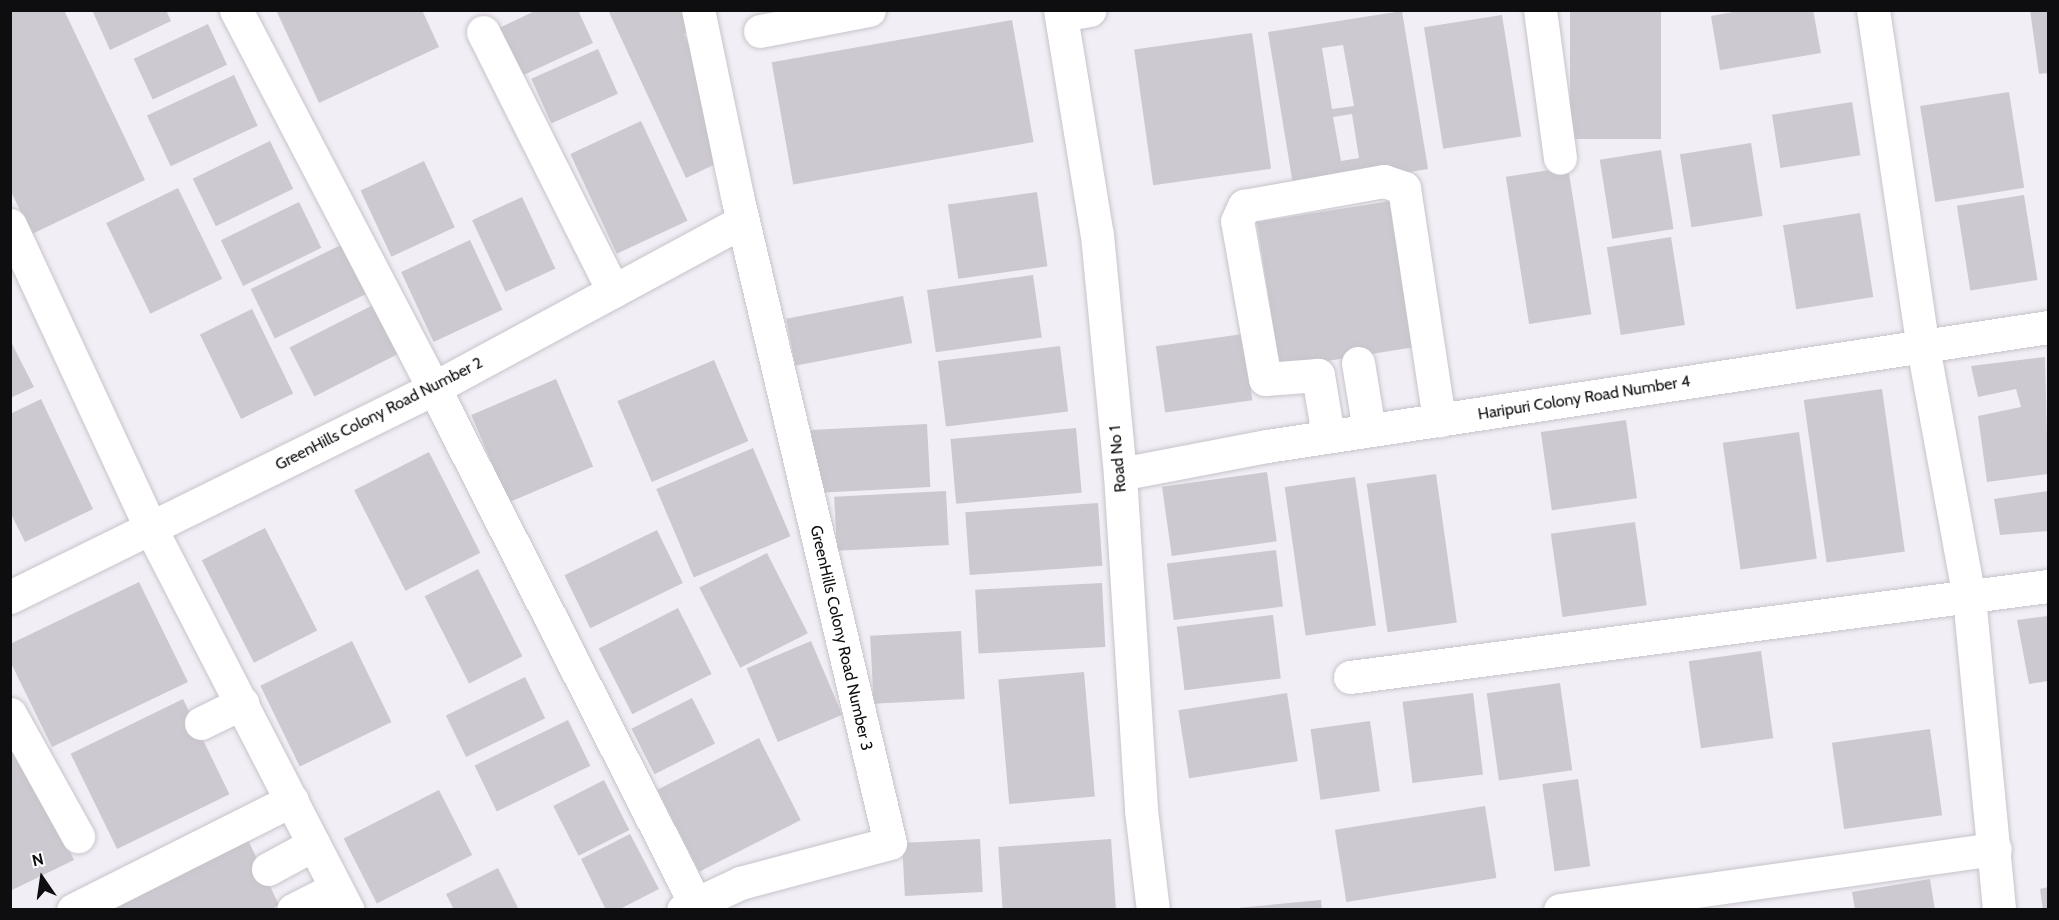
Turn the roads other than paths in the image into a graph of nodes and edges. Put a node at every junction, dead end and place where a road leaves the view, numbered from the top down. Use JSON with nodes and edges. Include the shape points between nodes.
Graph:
{"nodes":[{"id":1,"x":236,"y":10,"type":"edge"},
{"id":2,"x":698,"y":10,"type":"edge"},
{"id":3,"x":869,"y":10,"type":"edge"},
{"id":4,"x":1540,"y":10,"type":"edge"},
{"id":5,"x":1873,"y":10,"type":"edge"},
{"id":6,"x":1070,"y":12,"type":"edge"},
{"id":7,"x":760,"y":31,"type":"dead end"},
{"id":8,"x":483,"y":32,"type":"dead end"},
{"id":9,"x":1560,"y":158,"type":"dead end"},
{"id":10,"x":743,"y":221,"type":"junction"},
{"id":11,"x":10,"y":225,"type":"edge"},
{"id":12,"x":613,"y":291,"type":"junction"},
{"id":13,"x":2049,"y":327,"type":"edge"},
{"id":14,"x":1923,"y":347,"type":"junction"},
{"id":15,"x":1358,"y":363,"type":"dead end"},
{"id":16,"x":434,"y":388,"type":"junction"},
{"id":17,"x":1439,"y":420,"type":"junction"},
{"id":18,"x":1369,"y":430,"type":"junction"},
{"id":19,"x":1328,"y":436,"type":"junction"},
{"id":20,"x":1120,"y":474,"type":"junction"},
{"id":21,"x":151,"y":529,"type":"junction"},
{"id":22,"x":2049,"y":586,"type":"edge"},
{"id":23,"x":10,"y":597,"type":"edge"},
{"id":24,"x":1969,"y":597,"type":"junction"},
{"id":25,"x":1350,"y":677,"type":"dead end"},
{"id":26,"x":242,"y":703,"type":"junction"},
{"id":27,"x":10,"y":714,"type":"edge"},
{"id":28,"x":201,"y":723,"type":"dead end"},
{"id":29,"x":292,"y":800,"type":"junction"},
{"id":30,"x":78,"y":836,"type":"dead end"},
{"id":31,"x":314,"y":844,"type":"junction"},
{"id":32,"x":1995,"y":849,"type":"junction"},
{"id":33,"x":268,"y":869,"type":"dead end"},
{"id":34,"x":342,"y":899,"type":"edge"},
{"id":35,"x":689,"y":906,"type":"edge"},
{"id":36,"x":73,"y":909,"type":"edge"},
{"id":37,"x":293,"y":909,"type":"edge"},
{"id":38,"x":1153,"y":909,"type":"edge"},
{"id":39,"x":1560,"y":909,"type":"edge"},
{"id":40,"x":1999,"y":909,"type":"edge"}],
"edges":[{"from":1,"to":16,"type":"street"},
{"from":2,"to":10,"type":"street"},
{"from":3,"to":7,"type":"street"},
{"from":4,"to":9,"type":"street"},
{"from":5,"to":14,"type":"street"},
{"from":6,"to":20,"type":"street","name":"Road No 1"},
{"from":8,"to":12,"type":"street"},
{"from":10,"to":12,"type":"street","name":"GreenHills Colony Road Number 2"},
{"from":10,"to":35,"type":"street","name":"GreenHills Colony Road Number 3","via":[[890,843],[740,883]]},
{"from":11,"to":21,"type":"street"},
{"from":12,"to":16,"type":"street","name":"GreenHills Colony Road Number 2"},
{"from":13,"to":14,"type":"street","name":"Haripuri Colony Road Number 4"},
{"from":14,"to":17,"type":"street","name":"Haripuri Colony Road Number 4"},
{"from":14,"to":24,"type":"street"},
{"from":15,"to":18,"type":"street"},
{"from":16,"to":21,"type":"street","name":"GreenHills Colony Road Number 2"},
{"from":16,"to":35,"type":"street"},
{"from":17,"to":18,"type":"street","name":"Haripuri Colony Road Number 4"},
{"from":17,"to":19,"type":"street","via":[[1404,188],[1384,181],[1244,206],[1237,220],[1265,379],[1318,375]]},
{"from":18,"to":19,"type":"street","name":"Haripuri Colony Road Number 4"},
{"from":19,"to":20,"type":"street","name":"Haripuri Colony Road Number 4"},
{"from":20,"to":38,"type":"street","name":"Road No 1","via":[[1141,810]]},
{"from":21,"to":23,"type":"street","name":"GreenHills Colony Road Number 2"},
{"from":21,"to":26,"type":"street"},
{"from":22,"to":24,"type":"street"},
{"from":24,"to":25,"type":"street"},
{"from":24,"to":32,"type":"street"},
{"from":26,"to":28,"type":"street"},
{"from":26,"to":29,"type":"street"},
{"from":27,"to":30,"type":"street"},
{"from":29,"to":31,"type":"street"},
{"from":29,"to":36,"type":"street"},
{"from":31,"to":33,"type":"street"},
{"from":31,"to":34,"type":"street"},
{"from":32,"to":39,"type":"street"},
{"from":32,"to":40,"type":"street"},
{"from":34,"to":37,"type":"street"}]}
